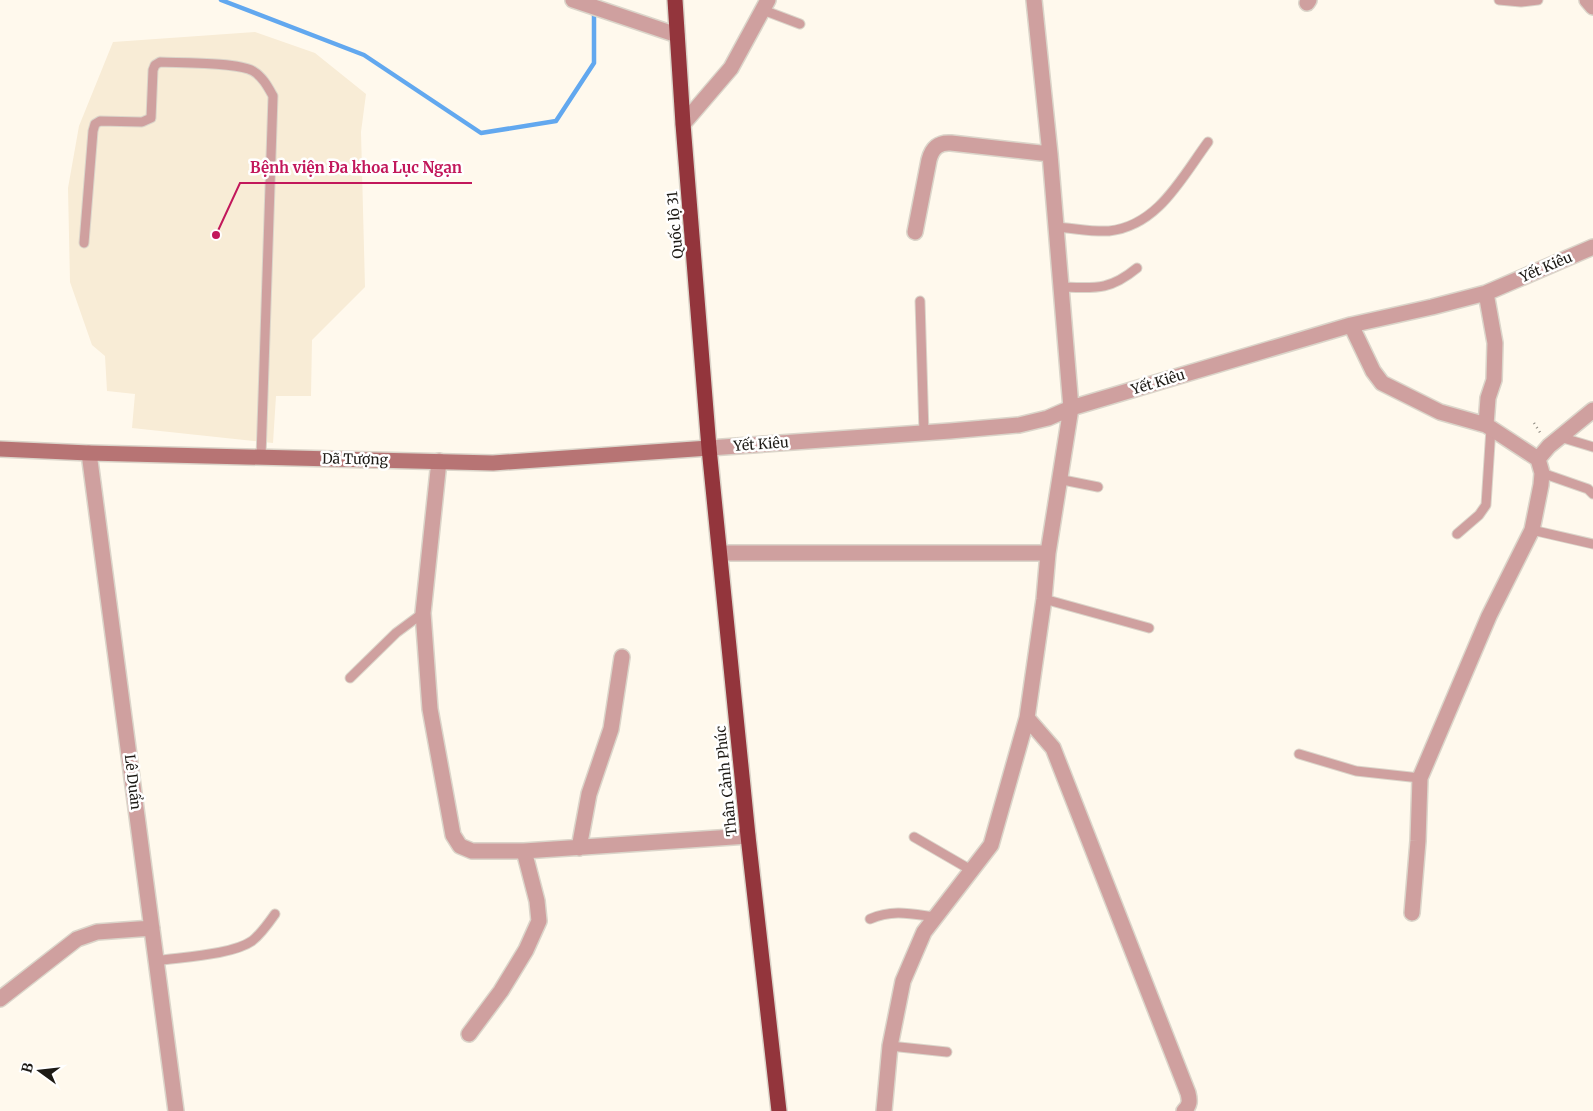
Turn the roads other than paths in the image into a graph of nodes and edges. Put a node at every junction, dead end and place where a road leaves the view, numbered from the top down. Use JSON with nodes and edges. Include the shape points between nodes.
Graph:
{"nodes":[{"id":1,"x":675,"y":0,"type":"edge"},
{"id":2,"x":1034,"y":0,"type":"edge"},
{"id":3,"x":1499,"y":0,"type":"edge"},
{"id":4,"x":1538,"y":0,"type":"edge"},
{"id":5,"x":1587,"y":0,"type":"edge"},
{"id":6,"x":574,"y":1,"type":"edge"},
{"id":7,"x":765,"y":5,"type":"edge"},
{"id":8,"x":1593,"y":7,"type":"edge"},
{"id":9,"x":800,"y":24,"type":"dead end"},
{"id":10,"x":677,"y":35,"type":"junction"},
{"id":11,"x":683,"y":124,"type":"junction"},
{"id":12,"x":1208,"y":142,"type":"dead end"},
{"id":13,"x":1050,"y":154,"type":"junction"},
{"id":14,"x":1056,"y":227,"type":"junction"},
{"id":15,"x":915,"y":232,"type":"dead end"},
{"id":16,"x":84,"y":243,"type":"dead end"},
{"id":17,"x":1593,"y":247,"type":"edge"},
{"id":18,"x":1137,"y":268,"type":"dead end"},
{"id":19,"x":1061,"y":287,"type":"junction"},
{"id":20,"x":1486,"y":293,"type":"junction"},
{"id":21,"x":920,"y":301,"type":"dead end"},
{"id":22,"x":1351,"y":324,"type":"junction"},
{"id":23,"x":1071,"y":408,"type":"junction"},
{"id":24,"x":1593,"y":410,"type":"edge"},
{"id":25,"x":1488,"y":427,"type":"junction"},
{"id":26,"x":924,"y":433,"type":"junction"},
{"id":27,"x":1560,"y":437,"type":"junction"},
{"id":28,"x":1593,"y":447,"type":"edge"},
{"id":29,"x":709,"y":448,"type":"junction"},
{"id":30,"x":0,"y":449,"type":"edge"},
{"id":31,"x":90,"y":453,"type":"junction"},
{"id":32,"x":261,"y":457,"type":"junction"},
{"id":33,"x":439,"y":461,"type":"junction"},
{"id":34,"x":1540,"y":466,"type":"junction"},
{"id":35,"x":1058,"y":479,"type":"junction"},
{"id":36,"x":1098,"y":487,"type":"dead end"},
{"id":37,"x":1593,"y":494,"type":"edge"},
{"id":38,"x":1532,"y":530,"type":"junction"},
{"id":39,"x":1456,"y":534,"type":"dead end"},
{"id":40,"x":1593,"y":544,"type":"edge"},
{"id":41,"x":720,"y":553,"type":"junction"},
{"id":42,"x":1048,"y":553,"type":"junction"},
{"id":43,"x":1044,"y":599,"type":"junction"},
{"id":44,"x":423,"y":614,"type":"junction"},
{"id":45,"x":1149,"y":628,"type":"dead end"},
{"id":46,"x":622,"y":658,"type":"dead end"},
{"id":47,"x":350,"y":678,"type":"dead end"},
{"id":48,"x":1027,"y":718,"type":"junction"},
{"id":49,"x":1299,"y":754,"type":"dead end"},
{"id":50,"x":1420,"y":778,"type":"junction"},
{"id":51,"x":748,"y":836,"type":"junction"},
{"id":52,"x":914,"y":837,"type":"dead end"},
{"id":53,"x":579,"y":848,"type":"junction"},
{"id":54,"x":524,"y":851,"type":"junction"},
{"id":55,"x":971,"y":870,"type":"junction"},
{"id":56,"x":1412,"y":913,"type":"dead end"},
{"id":57,"x":275,"y":914,"type":"dead end"},
{"id":58,"x":935,"y":917,"type":"junction"},
{"id":59,"x":870,"y":918,"type":"dead end"},
{"id":60,"x":152,"y":928,"type":"junction"},
{"id":61,"x":156,"y":961,"type":"junction"},
{"id":62,"x":0,"y":1000,"type":"edge"},
{"id":63,"x":469,"y":1034,"type":"dead end"},
{"id":64,"x":890,"y":1046,"type":"junction"},
{"id":65,"x":947,"y":1052,"type":"dead end"},
{"id":66,"x":176,"y":1111,"type":"edge"},
{"id":67,"x":779,"y":1111,"type":"edge"},
{"id":68,"x":884,"y":1111,"type":"edge"},
{"id":69,"x":1184,"y":1111,"type":"edge"}],
"edges":[{"from":1,"to":10,"type":"highway","name":"Quốc lộ 31"},
{"from":2,"to":13,"type":"street"},
{"from":3,"to":4,"type":"lane"},
{"from":5,"to":8,"type":"street"},
{"from":6,"to":10,"type":"street"},
{"from":7,"to":9,"type":"lane"},
{"from":7,"to":11,"type":"street","via":[[731,68]]},
{"from":10,"to":11,"type":"highway","name":"Quốc lộ 31"},
{"from":11,"to":29,"type":"highway","name":"Quốc lộ 31"},
{"from":12,"to":14,"type":"lane","via":[[1163,203],[1138,223],[1108,231]]},
{"from":13,"to":14,"type":"street"},
{"from":13,"to":15,"type":"street","via":[[940,144],[931,152]]},
{"from":14,"to":19,"type":"street"},
{"from":16,"to":32,"type":"lane","via":[[92,131],[100,121],[142,122],[151,118],[152,70],[155,65],[160,62],[240,66],[253,71],[264,81],[273,96]]},
{"from":17,"to":20,"type":"street","name":"Yết Kiêu"},
{"from":18,"to":19,"type":"lane","via":[[1105,286]]},
{"from":19,"to":23,"type":"street"},
{"from":20,"to":22,"type":"street","name":"Yết Kiêu"},
{"from":20,"to":25,"type":"street","via":[[1495,343]]},
{"from":21,"to":26,"type":"lane"},
{"from":22,"to":23,"type":"street","name":"Yết Kiêu"},
{"from":22,"to":25,"type":"street","via":[[1372,371],[1382,383],[1440,412]]},
{"from":23,"to":26,"type":"street","name":"Yết Kiêu","via":[[1019,425]]},
{"from":23,"to":35,"type":"street"},
{"from":24,"to":27,"type":"street"},
{"from":25,"to":34,"type":"street"},
{"from":25,"to":39,"type":"lane","via":[[1486,505]]},
{"from":26,"to":29,"type":"street","name":"Yết Kiêu"},
{"from":27,"to":28,"type":"lane"},
{"from":27,"to":34,"type":"street"},
{"from":29,"to":33,"type":"street","name":"Dã Tượng","via":[[492,462]]},
{"from":29,"to":41,"type":"highway","name":"Thân Cảnh Phúc"},
{"from":30,"to":31,"type":"street","name":"Dã Tượng"},
{"from":31,"to":32,"type":"street","name":"Dã Tượng"},
{"from":31,"to":60,"type":"street","name":"Lê Duẩn"},
{"from":32,"to":33,"type":"street","name":"Dã Tượng"},
{"from":33,"to":44,"type":"street"},
{"from":34,"to":37,"type":"lane"},
{"from":34,"to":38,"type":"street","via":[[1541,485]]},
{"from":35,"to":36,"type":"lane"},
{"from":35,"to":42,"type":"street"},
{"from":38,"to":40,"type":"lane"},
{"from":38,"to":50,"type":"street","via":[[1489,616]]},
{"from":41,"to":42,"type":"street"},
{"from":41,"to":51,"type":"highway","name":"Thân Cảnh Phúc"},
{"from":42,"to":43,"type":"street"},
{"from":43,"to":45,"type":"lane"},
{"from":43,"to":48,"type":"street"},
{"from":44,"to":47,"type":"lane","via":[[396,633]]},
{"from":44,"to":54,"type":"street","via":[[430,709],[453,835],[460,846],[472,851]]},
{"from":46,"to":53,"type":"street","via":[[611,729],[590,794]]},
{"from":48,"to":55,"type":"street","via":[[991,845]]},
{"from":48,"to":69,"type":"street","via":[[1053,748],[1188,1093],[1189,1106]]},
{"from":49,"to":50,"type":"lane","via":[[1356,770]]},
{"from":50,"to":56,"type":"street"},
{"from":51,"to":53,"type":"street"},
{"from":51,"to":67,"type":"highway","name":"Thân Cảnh Phúc"},
{"from":52,"to":55,"type":"lane"},
{"from":53,"to":54,"type":"street"},
{"from":54,"to":63,"type":"street","via":[[539,921],[526,950]]},
{"from":55,"to":58,"type":"street"},
{"from":57,"to":61,"type":"lane","via":[[262,932],[239,947]]},
{"from":58,"to":59,"type":"lane","via":[[892,912]]},
{"from":58,"to":64,"type":"street","via":[[924,932],[903,981]]},
{"from":60,"to":61,"type":"street","name":"Lê Duẩn"},
{"from":60,"to":62,"type":"street","via":[[97,932],[81,937]]},
{"from":61,"to":66,"type":"street","name":"Lê Duẩn"},
{"from":64,"to":65,"type":"lane"},
{"from":64,"to":68,"type":"street"}]}
